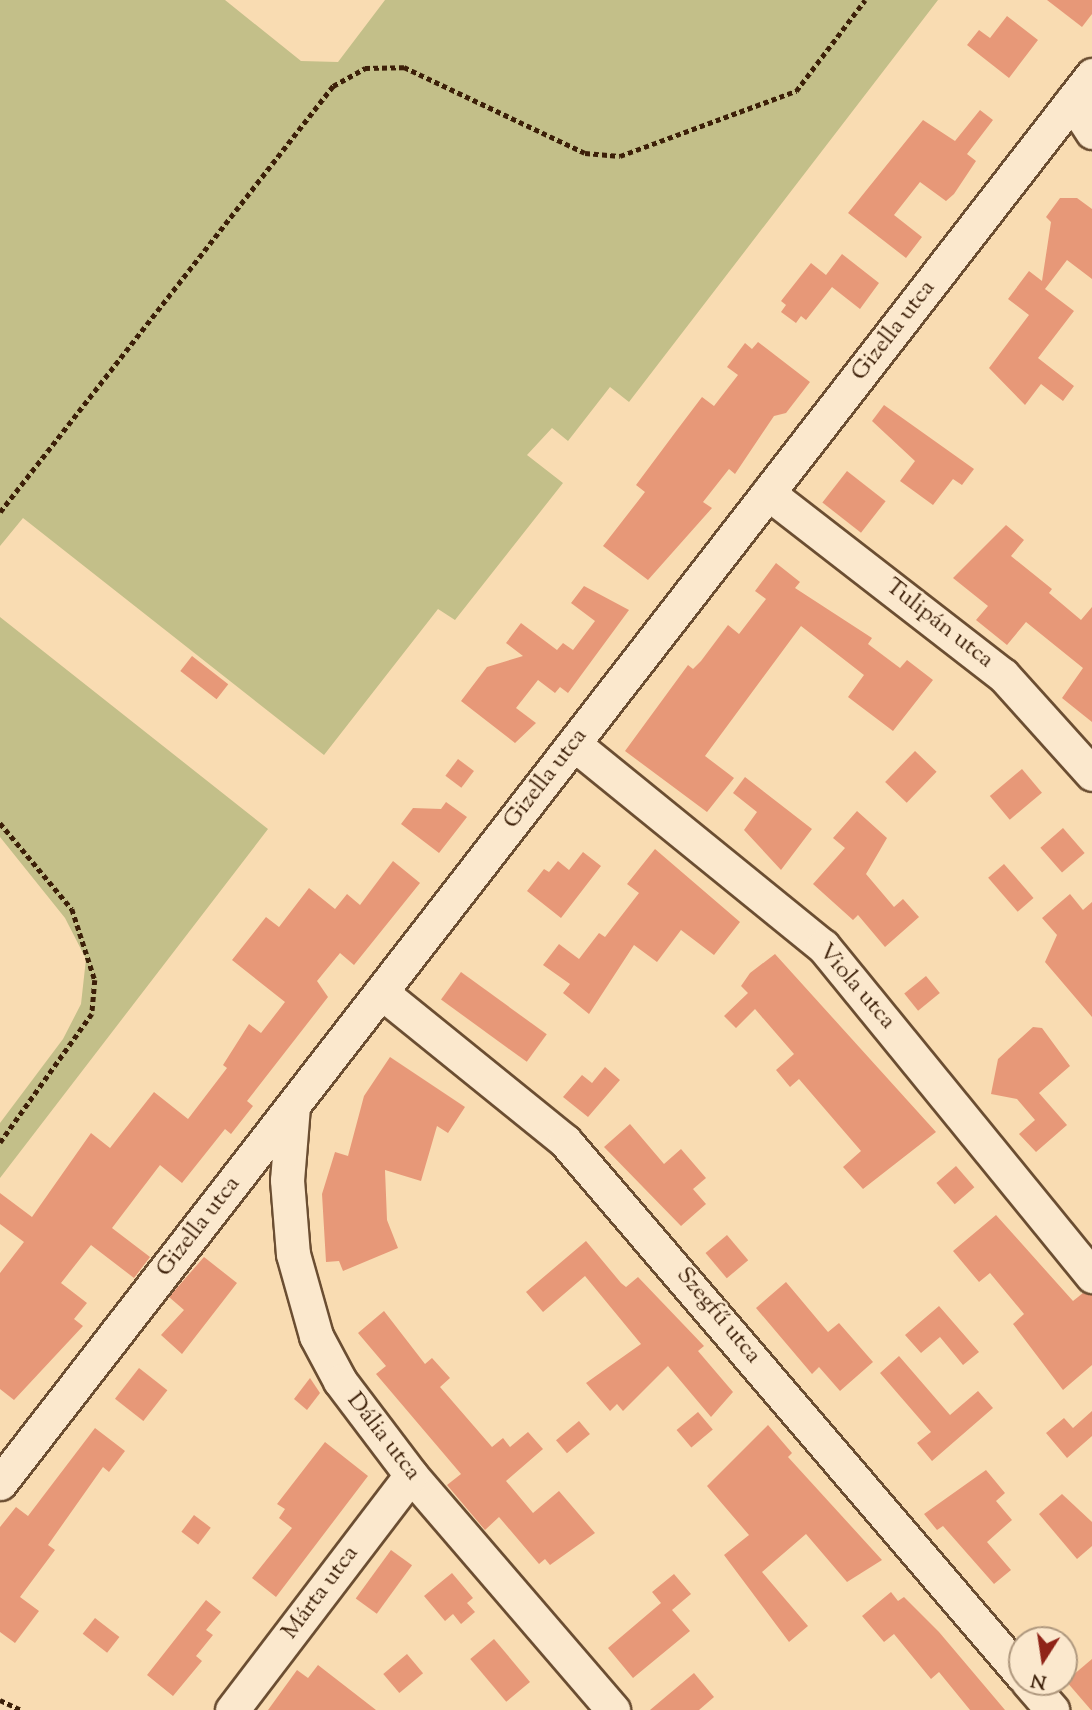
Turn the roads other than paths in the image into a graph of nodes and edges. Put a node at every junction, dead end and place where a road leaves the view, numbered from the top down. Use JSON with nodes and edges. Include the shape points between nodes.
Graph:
{"nodes":[{"id":1,"x":1092,"y":75,"type":"edge"},
{"id":2,"x":1082,"y":108,"type":"edge"},
{"id":3,"x":1092,"y":132,"type":"edge"},
{"id":4,"x":768,"y":493,"type":"junction"},
{"id":5,"x":573,"y":744,"type":"junction"},
{"id":6,"x":1092,"y":774,"type":"edge"},
{"id":7,"x":381,"y":992,"type":"junction"},
{"id":8,"x":293,"y":1106,"type":"junction"},
{"id":9,"x":1092,"y":1276,"type":"edge"},
{"id":10,"x":411,"y":1475,"type":"junction"},
{"id":11,"x":0,"y":1483,"type":"edge"},
{"id":12,"x":1008,"y":1659,"type":"edge"},
{"id":13,"x":1040,"y":1696,"type":"edge"},
{"id":14,"x":232,"y":1710,"type":"edge"},
{"id":15,"x":613,"y":1710,"type":"edge"},
{"id":16,"x":1052,"y":1710,"type":"edge"}],
"edges":[{"from":1,"to":2,"type":"street","name":"Gizella utca"},
{"from":2,"to":3,"type":"street"},
{"from":2,"to":4,"type":"street","name":"Gizella utca"},
{"from":4,"to":5,"type":"street","name":"Gizella utca"},
{"from":4,"to":6,"type":"street","name":"Tulipán utca","via":[[1003,675]]},
{"from":5,"to":7,"type":"street","name":"Gizella utca"},
{"from":5,"to":9,"type":"street","name":"Viola utca","via":[[823,946]]},
{"from":7,"to":8,"type":"street","name":"Gizella utca"},
{"from":7,"to":12,"type":"street","name":"Szegfű utca","via":[[565,1141]]},
{"from":8,"to":10,"type":"street","name":"Dália utca","via":[[287,1180],[300,1297],[340,1381]]},
{"from":8,"to":11,"type":"street","name":"Gizella utca"},
{"from":10,"to":14,"type":"street","name":"Márta utca"},
{"from":10,"to":15,"type":"street","name":"Dália utca"},
{"from":13,"to":16,"type":"street"}]}
